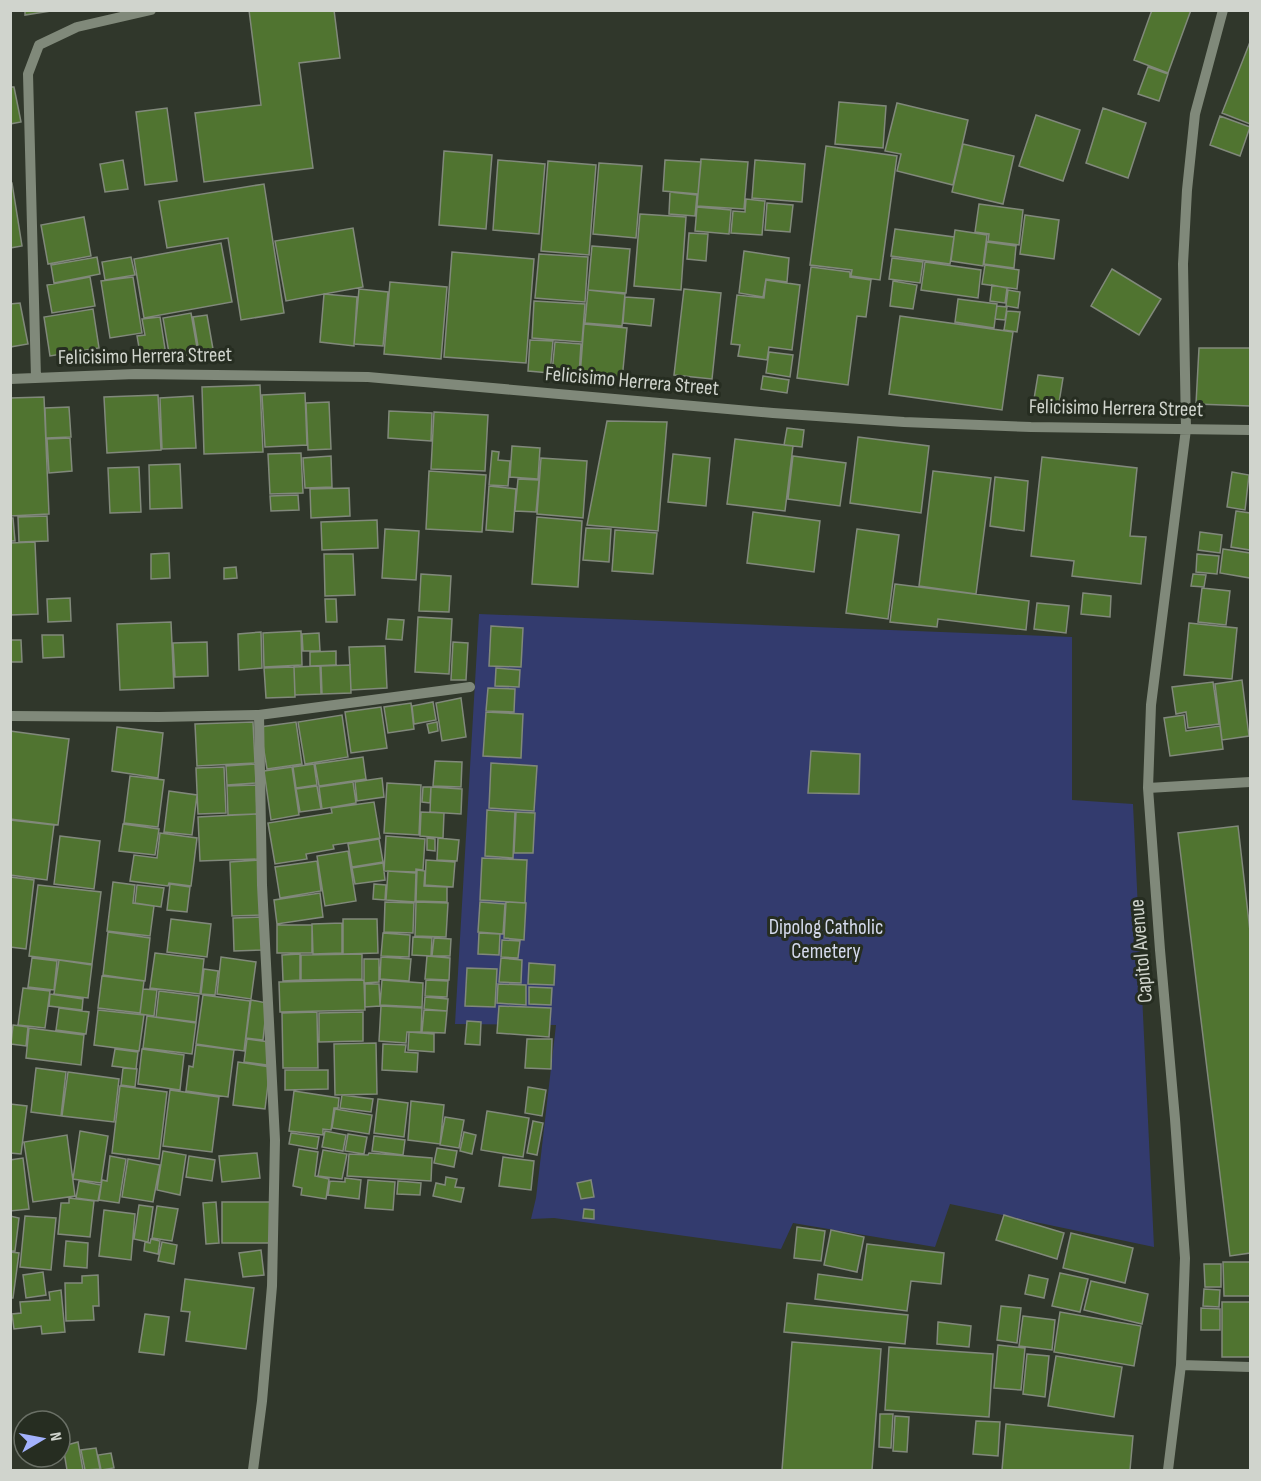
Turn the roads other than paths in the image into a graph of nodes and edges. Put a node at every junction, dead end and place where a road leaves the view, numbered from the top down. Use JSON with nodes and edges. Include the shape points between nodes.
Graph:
{"nodes":[{"id":1,"x":151,"y":10,"type":"edge"},
{"id":2,"x":1223,"y":10,"type":"edge"},
{"id":3,"x":36,"y":378,"type":"junction"},
{"id":4,"x":10,"y":379,"type":"edge"},
{"id":5,"x":1186,"y":429,"type":"junction"},
{"id":6,"x":1251,"y":430,"type":"edge"},
{"id":7,"x":470,"y":687,"type":"dead end"},
{"id":8,"x":259,"y":715,"type":"junction"},
{"id":9,"x":10,"y":716,"type":"edge"},
{"id":10,"x":1251,"y":782,"type":"edge"},
{"id":11,"x":1148,"y":788,"type":"junction"},
{"id":12,"x":1181,"y":1365,"type":"junction"},
{"id":13,"x":1251,"y":1366,"type":"edge"},
{"id":14,"x":253,"y":1470,"type":"edge"},
{"id":15,"x":1168,"y":1470,"type":"edge"}],
"edges":[{"from":1,"to":3,"type":"street","via":[[77,27],[39,45],[28,74]]},
{"from":2,"to":5,"type":"street","name":"Capitol Avenue","via":[[1195,114],[1187,190]]},
{"from":3,"to":4,"type":"street","name":"Felicisimo Herrera Street"},
{"from":3,"to":5,"type":"street","name":"Felicisimo Herrera Street","via":[[135,374],[368,377],[904,422]]},
{"from":5,"to":6,"type":"street","name":"Felicisimo Herrera Street"},
{"from":5,"to":11,"type":"street","name":"Capitol Avenue","via":[[1151,705]]},
{"from":7,"to":8,"type":"street"},
{"from":8,"to":9,"type":"street"},
{"from":8,"to":14,"type":"street","via":[[262,885],[275,1140],[272,1286]]},
{"from":10,"to":11,"type":"street"},
{"from":11,"to":12,"type":"street","name":"Capitol Avenue","via":[[1185,1258]]},
{"from":12,"to":13,"type":"street"},
{"from":12,"to":15,"type":"street","name":"Capitol Avenue"}]}
